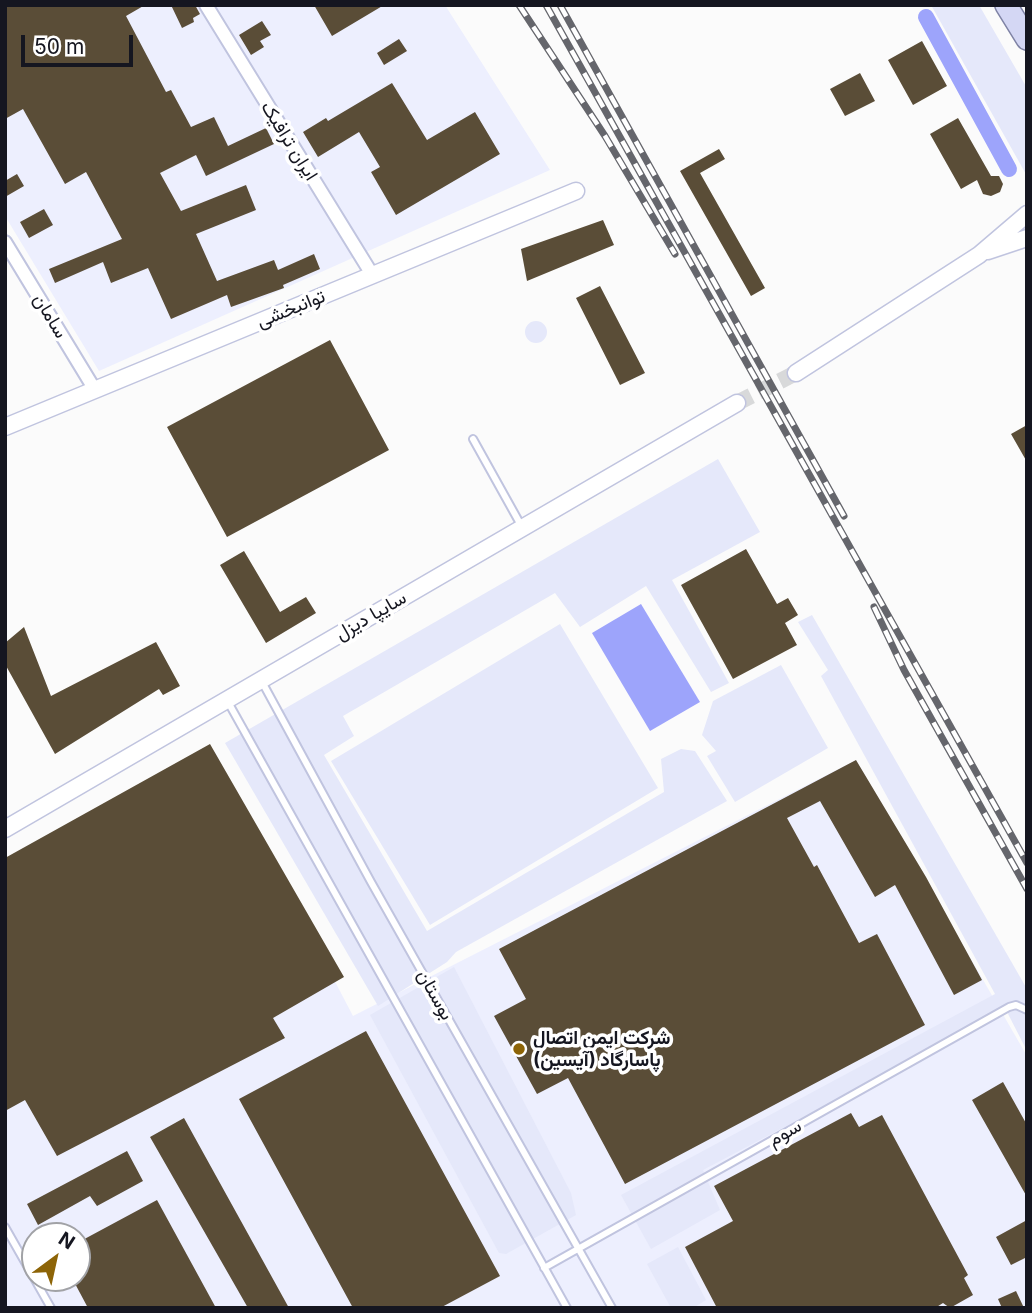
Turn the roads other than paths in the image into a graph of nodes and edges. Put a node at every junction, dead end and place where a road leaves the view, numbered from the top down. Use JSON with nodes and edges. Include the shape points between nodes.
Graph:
{"nodes":[{"id":1,"x":206,"y":5,"type":"edge"},
{"id":2,"x":1006,"y":5,"type":"edge"},
{"id":3,"x":1027,"y":39,"type":"edge"},
{"id":4,"x":576,"y":191,"type":"dead end"},
{"id":5,"x":1027,"y":214,"type":"edge"},
{"id":6,"x":1027,"y":238,"type":"edge"},
{"id":7,"x":5,"y":242,"type":"edge"},
{"id":8,"x":979,"y":255,"type":"junction"},
{"id":9,"x":373,"y":276,"type":"junction"},
{"id":10,"x":796,"y":373,"type":"tunnel mouth"},
{"id":11,"x":94,"y":390,"type":"junction"},
{"id":12,"x":737,"y":403,"type":"tunnel mouth"},
{"id":13,"x":5,"y":427,"type":"edge"},
{"id":14,"x":473,"y":439,"type":"dead end"},
{"id":15,"x":523,"y":528,"type":"junction"},
{"id":16,"x":261,"y":680,"type":"junction"},
{"id":17,"x":227,"y":700,"type":"junction"},
{"id":18,"x":5,"y":829,"type":"edge"},
{"id":19,"x":1027,"y":1010,"type":"edge"},
{"id":20,"x":5,"y":1227,"type":"edge"},
{"id":21,"x":578,"y":1249,"type":"junction"},
{"id":22,"x":544,"y":1268,"type":"junction"},
{"id":23,"x":51,"y":1308,"type":"edge"},
{"id":24,"x":567,"y":1308,"type":"edge"},
{"id":25,"x":612,"y":1308,"type":"edge"}],
"edges":[{"from":1,"to":9,"type":"street","name":"ایران ترافیک"},
{"from":2,"to":3,"type":"main road"},
{"from":4,"to":9,"type":"street","name":"توانبخشی"},
{"from":5,"to":8,"type":"street"},
{"from":6,"to":8,"type":"street"},
{"from":7,"to":11,"type":"street","name":"سامان"},
{"from":8,"to":10,"type":"street"},
{"from":9,"to":11,"type":"street","name":"توانبخشی"},
{"from":11,"to":13,"type":"street","name":"توانبخشی"},
{"from":12,"to":15,"type":"street","name":"سایپا دیزل"},
{"from":14,"to":15,"type":"lane"},
{"from":15,"to":16,"type":"street","name":"سایپا دیزل"},
{"from":16,"to":17,"type":"street","name":"سایپا دیزل"},
{"from":16,"to":21,"type":"lane","name":"بوستان"},
{"from":17,"to":18,"type":"street","name":"سایپا دیزل"},
{"from":17,"to":22,"type":"lane","name":"بوستان"},
{"from":19,"to":21,"type":"lane","name":"سوم","via":[[1009,1007]]},
{"from":20,"to":23,"type":"lane"},
{"from":21,"to":22,"type":"lane","name":"سوم"},
{"from":21,"to":25,"type":"lane","name":"بوستان"},
{"from":22,"to":24,"type":"lane","name":"بوستان"}]}
